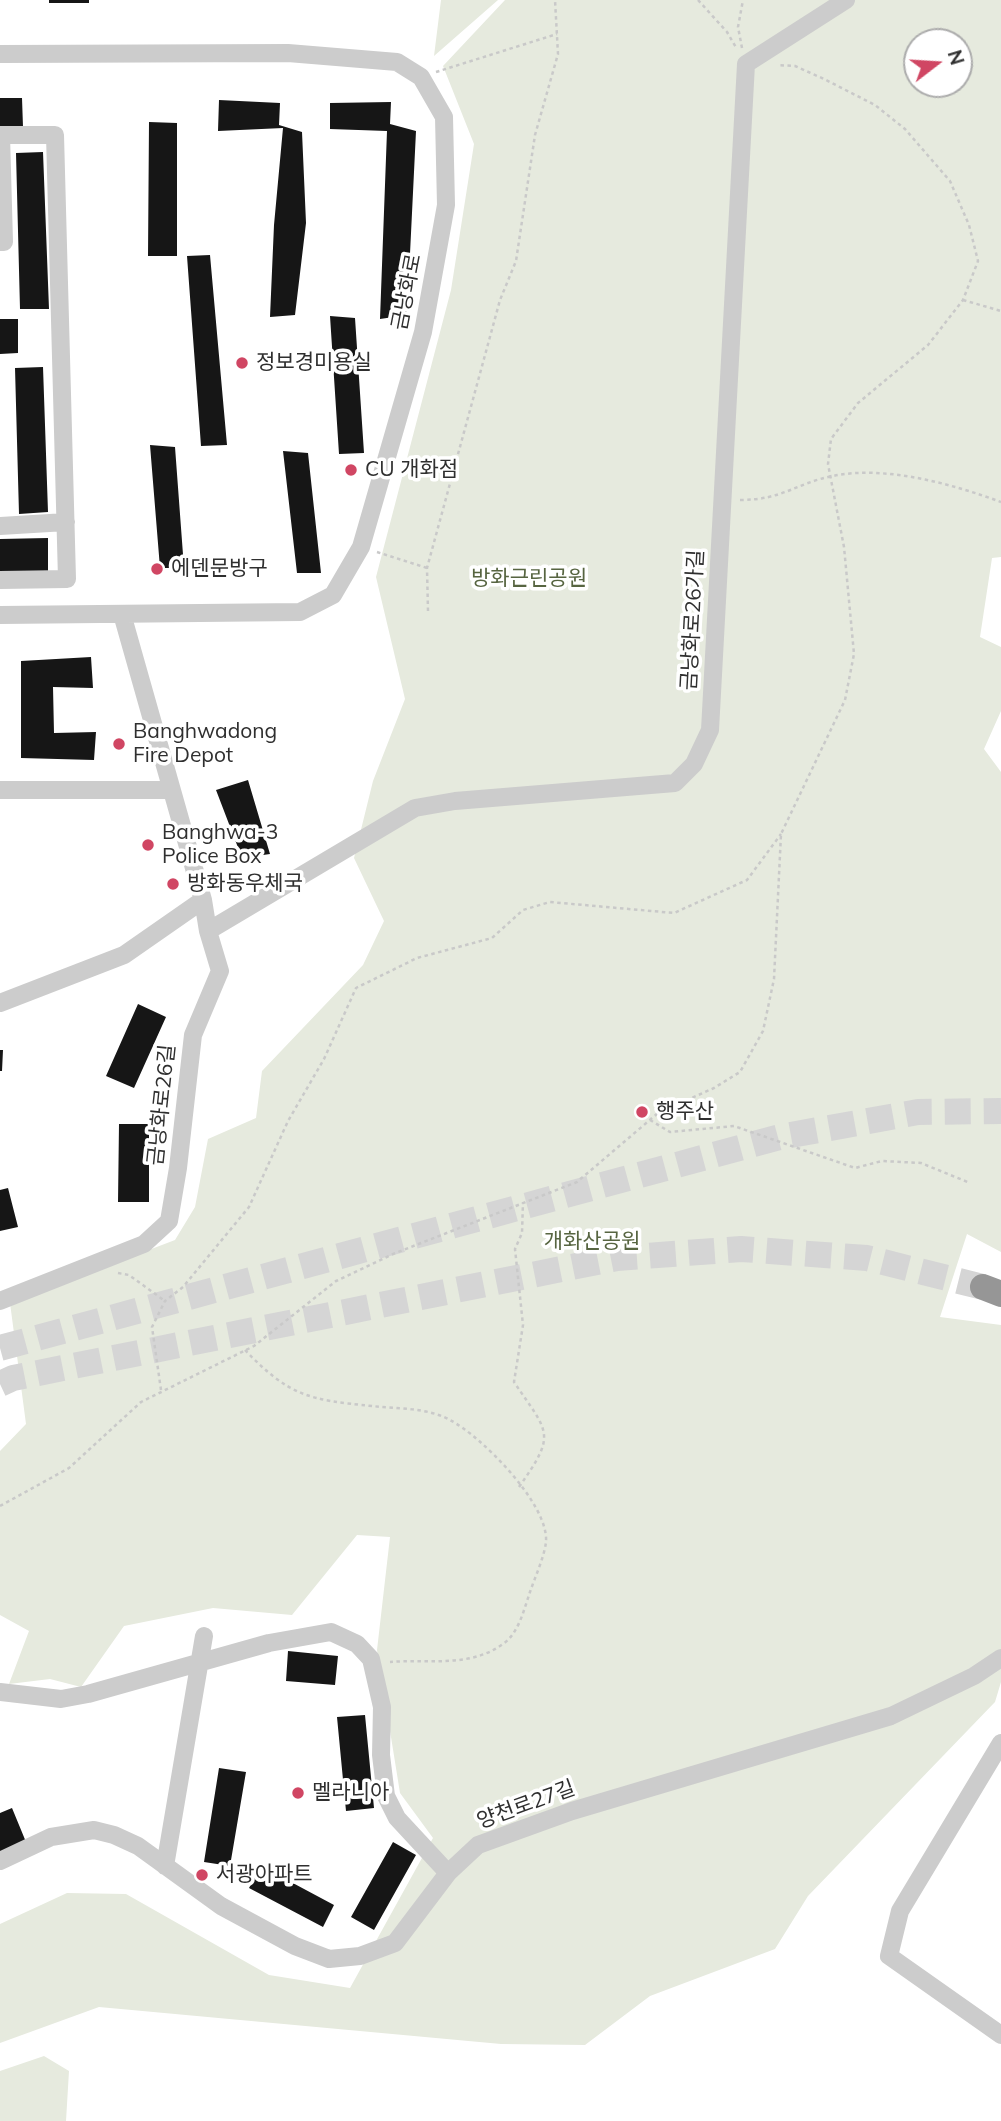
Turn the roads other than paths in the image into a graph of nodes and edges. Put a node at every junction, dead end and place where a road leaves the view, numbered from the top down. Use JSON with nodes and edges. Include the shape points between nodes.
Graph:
{"nodes":[{"id":1,"x":846,"y":0,"type":"edge"},
{"id":2,"x":0,"y":54,"type":"edge"},
{"id":3,"x":0,"y":135,"type":"edge"},
{"id":4,"x":0,"y":242,"type":"edge"},
{"id":5,"x":66,"y":522,"type":"junction"},
{"id":6,"x":0,"y":526,"type":"edge"},
{"id":7,"x":0,"y":580,"type":"edge"},
{"id":8,"x":122,"y":614,"type":"junction"},
{"id":9,"x":0,"y":615,"type":"edge"},
{"id":10,"x":0,"y":790,"type":"edge"},
{"id":11,"x":172,"y":790,"type":"junction"},
{"id":12,"x":203,"y":900,"type":"junction"},
{"id":13,"x":208,"y":931,"type":"junction"},
{"id":14,"x":0,"y":1003,"type":"edge"},
{"id":15,"x":0,"y":1301,"type":"edge"},
{"id":16,"x":204,"y":1636,"type":"dead end"},
{"id":17,"x":1001,"y":1658,"type":"edge"},
{"id":18,"x":201,"y":1662,"type":"junction"},
{"id":19,"x":0,"y":1692,"type":"edge"},
{"id":20,"x":1001,"y":1743,"type":"edge"},
{"id":21,"x":0,"y":1861,"type":"edge"},
{"id":22,"x":164,"y":1866,"type":"junction"},
{"id":23,"x":448,"y":1873,"type":"junction"},
{"id":24,"x":1001,"y":2035,"type":"edge"}],
"edges":[{"from":1,"to":13,"type":"street","name":"금낭화로26가길","via":[[746,64],[710,730],[694,764],[675,783],[415,808]]},
{"from":2,"to":8,"type":"street","name":"금낭화로","via":[[288,53],[397,62],[421,77],[444,117],[446,205],[423,332],[360,547],[333,595],[300,612]]},
{"from":3,"to":4,"type":"street","via":[[4,242]]},
{"from":3,"to":5,"type":"street","via":[[55,135]]},
{"from":5,"to":6,"type":"street"},
{"from":5,"to":7,"type":"street","via":[[67,579]]},
{"from":8,"to":9,"type":"street","name":"금낭화로"},
{"from":8,"to":11,"type":"street","name":"금낭화로26길"},
{"from":10,"to":11,"type":"street"},
{"from":11,"to":12,"type":"street","name":"금낭화로26길"},
{"from":12,"to":13,"type":"street","name":"금낭화로26길"},
{"from":12,"to":14,"type":"street","via":[[124,955]]},
{"from":13,"to":15,"type":"street","name":"금낭화로26길","via":[[220,971],[192,1035],[169,1221],[144,1244]]},
{"from":16,"to":18,"type":"street"},
{"from":17,"to":23,"type":"street","name":"양천로27길","via":[[891,1716],[518,1828],[478,1845]]},
{"from":18,"to":19,"type":"street","via":[[61,1699]]},
{"from":18,"to":22,"type":"street"},
{"from":18,"to":23,"type":"street","via":[[331,1632],[357,1644],[370,1659],[382,1707],[386,1796],[397,1818]]},
{"from":20,"to":24,"type":"street","via":[[900,1911],[889,1956]]},
{"from":21,"to":22,"type":"street","name":"양천로27길","via":[[51,1837],[94,1830],[138,1846]]},
{"from":22,"to":23,"type":"street","name":"양천로27길","via":[[221,1906],[295,1946],[329,1958],[360,1956],[395,1943]]}]}
